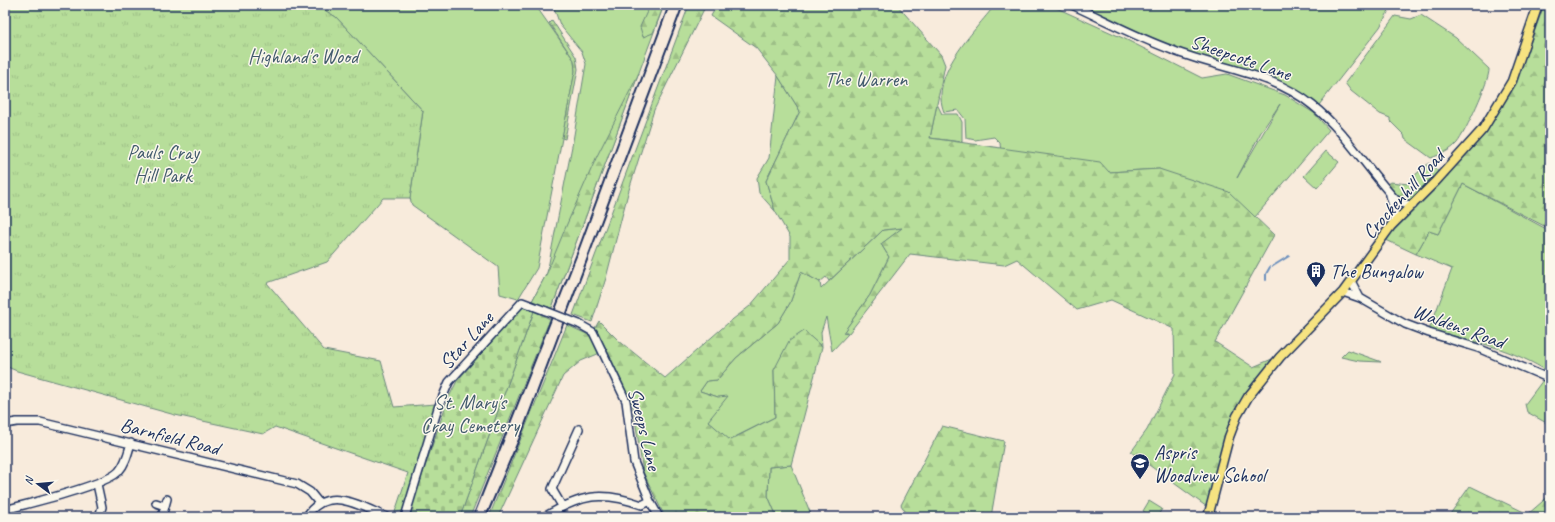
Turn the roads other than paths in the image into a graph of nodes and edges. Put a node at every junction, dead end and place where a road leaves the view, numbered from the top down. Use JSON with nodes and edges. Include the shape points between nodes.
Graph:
{"nodes":[{"id":1,"x":1072,"y":5,"type":"edge"},
{"id":2,"x":1538,"y":5,"type":"edge"},
{"id":3,"x":1389,"y":193,"type":"junction"},
{"id":4,"x":1413,"y":205,"type":"junction"},
{"id":5,"x":1391,"y":226,"type":"junction"},
{"id":6,"x":1351,"y":281,"type":"junction"},
{"id":7,"x":1343,"y":292,"type":"junction"},
{"id":8,"x":1360,"y":298,"type":"junction"},
{"id":9,"x":522,"y":302,"type":"joint"},
{"id":10,"x":1550,"y":379,"type":"edge"},
{"id":11,"x":5,"y":424,"type":"edge"},
{"id":12,"x":579,"y":429,"type":"dead end"},
{"id":13,"x":131,"y":443,"type":"junction"},
{"id":14,"x":97,"y":484,"type":"junction"},
{"id":15,"x":650,"y":501,"type":"junction"},
{"id":16,"x":156,"y":503,"type":"dead end"},
{"id":17,"x":319,"y":503,"type":"junction"},
{"id":18,"x":562,"y":506,"type":"junction"},
{"id":19,"x":6,"y":512,"type":"edge"},
{"id":20,"x":99,"y":517,"type":"edge"},
{"id":21,"x":162,"y":517,"type":"edge"},
{"id":22,"x":306,"y":517,"type":"edge"},
{"id":23,"x":387,"y":517,"type":"edge"},
{"id":24,"x":405,"y":517,"type":"edge"},
{"id":25,"x":544,"y":517,"type":"edge"},
{"id":26,"x":659,"y":517,"type":"edge"},
{"id":27,"x":1208,"y":517,"type":"edge"}],
"edges":[{"from":1,"to":3,"type":"street","name":"Sheepcote Lane","via":[[1171,50],[1279,84],[1328,118]]},
{"from":2,"to":4,"type":"main road","name":"Crockenhill Road","via":[[1512,82],[1496,108],[1469,146]]},
{"from":3,"to":4,"type":"street","name":"Sheepcote Lane","via":[[1396,200]]},
{"from":3,"to":5,"type":"street","name":"Sheepcote Lane","via":[[1396,214]]},
{"from":4,"to":5,"type":"main road","name":"Crockenhill Road"},
{"from":5,"to":6,"type":"main road","name":"Crockenhill Road"},
{"from":6,"to":7,"type":"main road","name":"Crockenhill Road"},
{"from":6,"to":8,"type":"street","name":"Waldens Road"},
{"from":7,"to":8,"type":"street","name":"Waldens Road"},
{"from":7,"to":27,"type":"main road","name":"Crockenhill Road","via":[[1271,368],[1248,397],[1229,437]]},
{"from":8,"to":10,"type":"street","name":"Waldens Road","via":[[1405,324],[1478,348]]},
{"from":9,"to":15,"type":"street","name":"Sweeps Lane","bridge":true,"via":[[593,332],[626,401],[634,462]]},
{"from":9,"to":24,"type":"street","name":"Star Lane","via":[[449,382],[438,408]]},
{"from":11,"to":13,"type":"street","name":"Barnfield Road","via":[[40,422]]},
{"from":12,"to":18,"type":"street","via":[[552,489]]},
{"from":13,"to":14,"type":"street","via":[[126,461],[118,473]]},
{"from":13,"to":17,"type":"street","name":"Barnfield Road","via":[[297,484],[310,492]]},
{"from":14,"to":19,"type":"street"},
{"from":14,"to":20,"type":"street","via":[[102,507]]},
{"from":15,"to":18,"type":"street","via":[[642,504],[621,497],[594,495]]},
{"from":15,"to":26,"type":"street","name":"Sweeps Lane"},
{"from":16,"to":21,"type":"street","via":[[166,502]]},
{"from":17,"to":22,"type":"street"},
{"from":17,"to":23,"type":"street","via":[[332,499],[344,500]]},
{"from":18,"to":25,"type":"street"}]}
